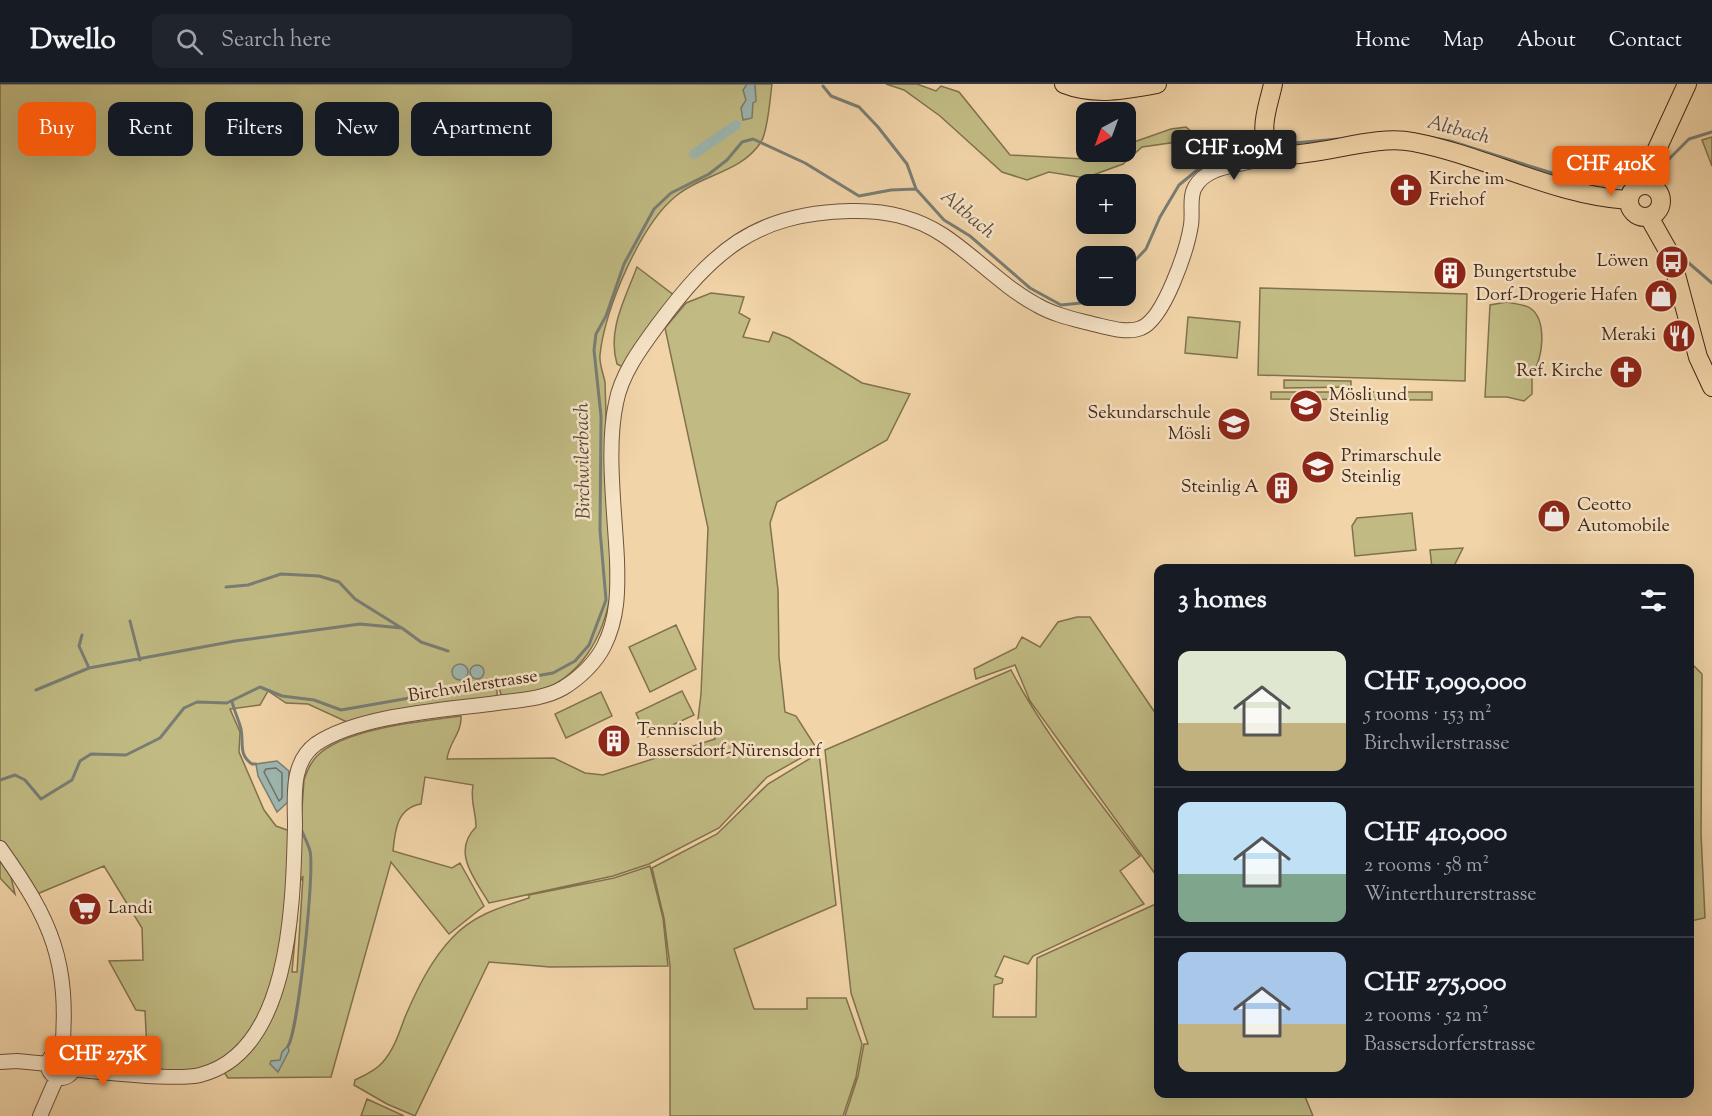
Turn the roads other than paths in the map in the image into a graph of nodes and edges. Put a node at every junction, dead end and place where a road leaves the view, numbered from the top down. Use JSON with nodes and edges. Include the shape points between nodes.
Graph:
{"nodes":[{"id":1,"x":1064,"y":84,"type":"edge"},
{"id":2,"x":1156,"y":84,"type":"edge"},
{"id":3,"x":1273,"y":84,"type":"edge"},
{"id":4,"x":1687,"y":84,"type":"edge"},
{"id":5,"x":1273,"y":151,"type":"junction"},
{"id":6,"x":1647,"y":185,"type":"junction"},
{"id":7,"x":1629,"y":200,"type":"junction"},
{"id":8,"x":1649,"y":217,"type":"junction"},
{"id":9,"x":1712,"y":387,"type":"edge"},
{"id":10,"x":0,"y":848,"type":"edge"},
{"id":11,"x":62,"y":1053,"type":"junction"},
{"id":12,"x":0,"y":1062,"type":"edge"},
{"id":13,"x":48,"y":1064,"type":"junction"},
{"id":14,"x":73,"y":1069,"type":"junction"},
{"id":15,"x":57,"y":1077,"type":"junction"},
{"id":16,"x":40,"y":1116,"type":"edge"}],
"edges":[{"from":1,"to":2,"type":"main road","via":[[1103,91]]},
{"from":3,"to":5,"type":"main road","via":[[1263,129]]},
{"from":4,"to":6,"type":"main road","via":[[1652,160]]},
{"from":5,"to":7,"type":"main road","via":[[1289,155],[1384,142],[1413,142],[1577,192]]},
{"from":5,"to":14,"type":"street","name":"Birchwilerstrasse","via":[[1262,159],[1217,170],[1196,184],[1192,222],[1165,303],[1152,322],[1138,329],[1090,323],[1038,306],[944,235],[900,215],[867,210],[819,212],[776,220],[725,250],[658,325],[624,379],[616,400],[616,610],[598,656],[577,678],[548,694],[390,718],[331,736],[305,755],[296,779],[290,921],[273,994],[253,1039],[222,1066],[194,1076]]},
{"from":6,"to":7,"type":"main road","via":[[1636,188]]},
{"from":6,"to":8,"type":"main road","via":[[1656,189],[1661,199],[1657,212]]},
{"from":7,"to":8,"type":"main road","via":[[1634,214]]},
{"from":8,"to":9,"type":"main road","via":[[1671,256],[1698,357]]},
{"from":10,"to":11,"type":"street","via":[[33,896],[55,943],[64,991]]},
{"from":11,"to":13,"type":"street","via":[[55,1054]]},
{"from":11,"to":14,"type":"street","via":[[73,1060]]},
{"from":12,"to":13,"type":"street"},
{"from":13,"to":15,"type":"street"},
{"from":14,"to":15,"type":"street","via":[[67,1077]]},
{"from":15,"to":16,"type":"street"}]}
